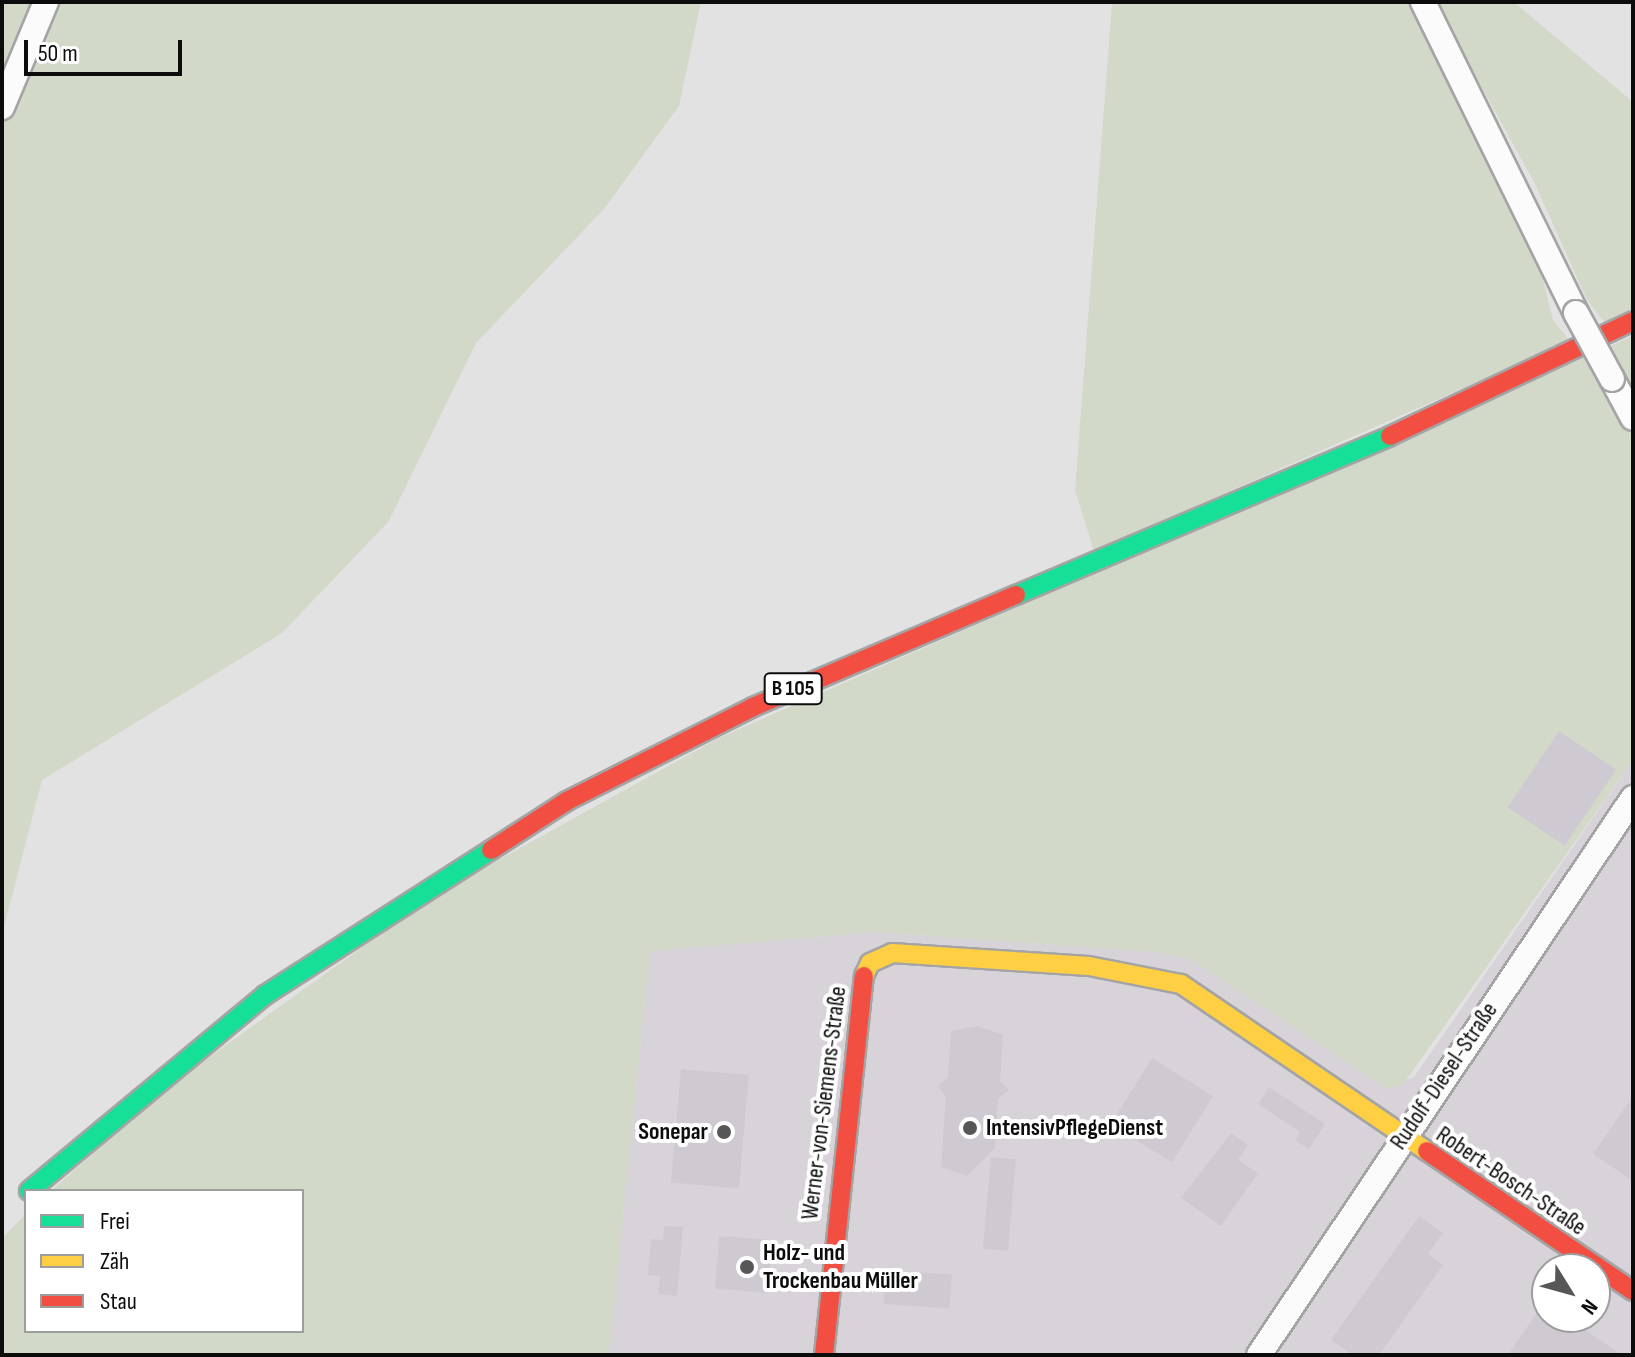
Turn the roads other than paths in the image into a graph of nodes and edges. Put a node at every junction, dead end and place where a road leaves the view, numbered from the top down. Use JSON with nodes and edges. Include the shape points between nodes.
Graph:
{"nodes":[{"id":1,"x":46,"y":2,"type":"edge"},
{"id":2,"x":1423,"y":2,"type":"edge"},
{"id":3,"x":12,"y":60,"type":"edge"},
{"id":4,"x":2,"y":107,"type":"edge"},
{"id":5,"x":1633,"y":321,"type":"edge"},
{"id":6,"x":1633,"y":418,"type":"edge"},
{"id":7,"x":1633,"y":798,"type":"edge"},
{"id":8,"x":1402,"y":1137,"type":"junction"},
{"id":9,"x":33,"y":1189,"type":"edge"},
{"id":10,"x":24,"y":1197,"type":"edge"},
{"id":11,"x":10,"y":1209,"type":"dead end"},
{"id":12,"x":1633,"y":1291,"type":"edge"},
{"id":13,"x":824,"y":1355,"type":"edge"},
{"id":14,"x":1259,"y":1355,"type":"edge"}],
"edges":[{"from":1,"to":3,"type":"street"},
{"from":2,"to":6,"type":"street","bridge":true},
{"from":3,"to":4,"type":"street"},
{"from":5,"to":9,"type":"main road","number":"B 105","via":[[1417,425],[767,701],[567,801],[265,995]]},
{"from":7,"to":8,"type":"street","name":"Rudolf-Diesel-Straße"},
{"from":8,"to":12,"type":"main road","name":"Robert-Bosch-Straße"},
{"from":8,"to":13,"type":"main road","name":"Werner-von-Siemens-Straße","via":[[1181,984],[1089,966],[892,953],[870,963],[857,992]]},
{"from":8,"to":14,"type":"street","name":"Rudolf-Diesel-Straße"},
{"from":10,"to":11,"type":"main road","number":"B 105"}]}
